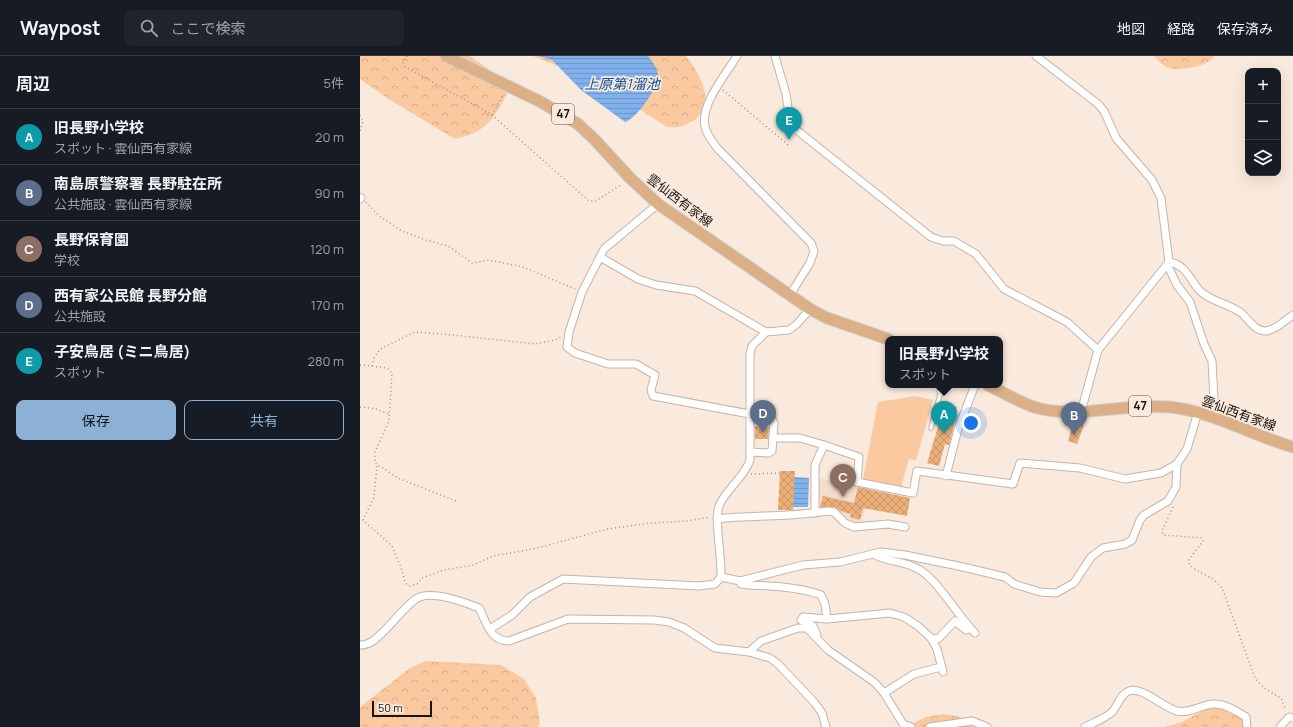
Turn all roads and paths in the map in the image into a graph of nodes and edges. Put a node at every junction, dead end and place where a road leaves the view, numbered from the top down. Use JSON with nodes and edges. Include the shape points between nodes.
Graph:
{"nodes":[{"id":1,"x":407,"y":56,"type":"edge"},
{"id":2,"x":446,"y":56,"type":"edge"},
{"id":3,"x":737,"y":56,"type":"edge"},
{"id":4,"x":775,"y":56,"type":"edge"},
{"id":5,"x":1036,"y":56,"type":"edge"},
{"id":6,"x":508,"y":86,"type":"junction"},
{"id":7,"x":719,"y":86,"type":"junction"},
{"id":8,"x":360,"y":115,"type":"edge"},
{"id":9,"x":492,"y":115,"type":"junction"},
{"id":10,"x":360,"y":131,"type":"edge"},
{"id":11,"x":788,"y":145,"type":"dead end"},
{"id":12,"x":630,"y":178,"type":"junction"},
{"id":13,"x":360,"y":198,"type":"edge"},
{"id":14,"x":658,"y":204,"type":"junction"},
{"id":15,"x":600,"y":257,"type":"junction"},
{"id":16,"x":1168,"y":264,"type":"junction"},
{"id":17,"x":582,"y":292,"type":"junction"},
{"id":18,"x":790,"y":295,"type":"junction"},
{"id":19,"x":810,"y":309,"type":"junction"},
{"id":20,"x":1293,"y":315,"type":"edge"},
{"id":21,"x":569,"y":332,"type":"junction"},
{"id":22,"x":766,"y":332,"type":"junction"},
{"id":23,"x":885,"y":338,"type":"edge"},
{"id":24,"x":1098,"y":350,"type":"junction"},
{"id":25,"x":360,"y":365,"type":"edge"},
{"id":26,"x":372,"y":366,"type":"junction"},
{"id":27,"x":942,"y":388,"type":"edge"},
{"id":28,"x":974,"y":388,"type":"edge"},
{"id":29,"x":994,"y":388,"type":"edge"},
{"id":30,"x":360,"y":407,"type":"edge"},
{"id":31,"x":1081,"y":412,"type":"junction"},
{"id":32,"x":1198,"y":412,"type":"junction"},
{"id":33,"x":390,"y":414,"type":"junction"},
{"id":34,"x":751,"y":415,"type":"junction"},
{"id":35,"x":1220,"y":419,"type":"junction"},
{"id":36,"x":931,"y":428,"type":"dead end"},
{"id":37,"x":773,"y":438,"type":"junction"},
{"id":38,"x":824,"y":445,"type":"junction"},
{"id":39,"x":1293,"y":447,"type":"edge"},
{"id":40,"x":750,"y":452,"type":"junction"},
{"id":41,"x":1177,"y":464,"type":"junction"},
{"id":42,"x":377,"y":466,"type":"junction"},
{"id":43,"x":780,"y":473,"type":"dead end"},
{"id":44,"x":742,"y":474,"type":"junction"},
{"id":45,"x":946,"y":476,"type":"junction"},
{"id":46,"x":456,"y":501,"type":"dead end"},
{"id":47,"x":1174,"y":506,"type":"dead end"},
{"id":48,"x":815,"y":513,"type":"junction"},
{"id":49,"x":718,"y":517,"type":"junction"},
{"id":50,"x":905,"y":527,"type":"dead end"},
{"id":51,"x":873,"y":554,"type":"junction"},
{"id":52,"x":721,"y":577,"type":"junction"},
{"id":53,"x":740,"y":581,"type":"junction"},
{"id":54,"x":827,"y":619,"type":"junction"},
{"id":55,"x":490,"y":629,"type":"junction"},
{"id":56,"x":816,"y":636,"type":"junction"},
{"id":57,"x":931,"y":638,"type":"junction"},
{"id":58,"x":360,"y":645,"type":"edge"},
{"id":59,"x":749,"y":652,"type":"junction"},
{"id":60,"x":884,"y":693,"type":"junction"},
{"id":61,"x":1291,"y":717,"type":"edge"},
{"id":62,"x":826,"y":727,"type":"edge"},
{"id":63,"x":911,"y":727,"type":"edge"},
{"id":64,"x":930,"y":727,"type":"edge"},
{"id":65,"x":987,"y":727,"type":"edge"},
{"id":66,"x":1085,"y":727,"type":"edge"},
{"id":67,"x":1247,"y":727,"type":"edge"},
{"id":68,"x":1280,"y":727,"type":"edge"}],
"edges":[{"from":1,"to":9,"type":"path","via":[[403,62],[404,66]]},
{"from":2,"to":6,"type":"main road","name":"雲仙西有家線","number":"47"},
{"from":3,"to":7,"type":"street"},
{"from":4,"to":24,"type":"street","via":[[794,128],[931,237],[954,241],[976,254],[1004,289],[1067,322]]},
{"from":5,"to":16,"type":"street","via":[[1098,104],[1104,111],[1116,138],[1152,180],[1161,198]]},
{"from":6,"to":9,"type":"path"},
{"from":6,"to":12,"type":"main road","name":"雲仙西有家線","number":"47","via":[[578,124]]},
{"from":7,"to":11,"type":"path"},
{"from":7,"to":18,"type":"street","via":[[707,104],[704,116],[704,126],[708,135],[717,148],[803,233],[814,251],[810,263]]},
{"from":8,"to":10,"type":"path","via":[[363,121]]},
{"from":9,"to":12,"type":"path","via":[[589,201],[596,201]]},
{"from":12,"to":14,"type":"main road","name":"雲仙西有家線","number":"47"},
{"from":13,"to":17,"type":"path","via":[[378,215],[402,231],[448,246],[472,263],[489,260],[523,267]]},
{"from":14,"to":15,"type":"street","via":[[604,249]]},
{"from":14,"to":18,"type":"main road","name":"雲仙西有家線","number":"47"},
{"from":15,"to":17,"type":"street"},
{"from":15,"to":22,"type":"street","via":[[656,285],[695,291]]},
{"from":16,"to":20,"type":"street","via":[[1182,266],[1201,291],[1217,302],[1240,312],[1258,330],[1272,329]]},
{"from":16,"to":24,"type":"street"},
{"from":16,"to":35,"type":"street","via":[[1176,285],[1190,302],[1212,360],[1214,399]]},
{"from":17,"to":21,"type":"street"},
{"from":18,"to":19,"type":"main road","name":"雲仙西有家線","number":"47"},
{"from":19,"to":22,"type":"street","via":[[798,324],[789,330]]},
{"from":19,"to":23,"type":"main road","name":"雲仙西有家線","number":"47","via":[[827,318]]},
{"from":21,"to":26,"type":"path","via":[[555,340],[535,344],[415,332],[380,349]]},
{"from":21,"to":34,"type":"street","via":[[567,347],[575,353],[608,364],[636,364],[655,374],[650,390],[653,396]]},
{"from":22,"to":34,"type":"street","via":[[752,346],[750,354]]},
{"from":24,"to":31,"type":"street"},
{"from":25,"to":26,"type":"path"},
{"from":26,"to":33,"type":"path","via":[[391,371]]},
{"from":27,"to":36,"type":"lane"},
{"from":28,"to":45,"type":"street","via":[[958,429]]},
{"from":29,"to":31,"type":"main road","name":"雲仙西有家線","number":"47","via":[[1039,409]]},
{"from":30,"to":33,"type":"path"},
{"from":31,"to":32,"type":"main road","name":"雲仙西有家線","number":"47","via":[[1139,406],[1169,407]]},
{"from":32,"to":35,"type":"main road","name":"雲仙西有家線","number":"47"},
{"from":32,"to":41,"type":"street","via":[[1189,443]]},
{"from":33,"to":42,"type":"path","via":[[375,452],[374,461]]},
{"from":34,"to":37,"type":"street","via":[[771,418],[774,422]]},
{"from":34,"to":40,"type":"street"},
{"from":35,"to":39,"type":"main road","name":"雲仙西有家線","number":"47"},
{"from":37,"to":38,"type":"street","via":[[800,438]]},
{"from":37,"to":40,"type":"street","via":[[773,449],[770,453]]},
{"from":38,"to":45,"type":"street","via":[[859,457],[857,482],[913,493],[918,471]]},
{"from":38,"to":48,"type":"street","via":[[816,465]]},
{"from":40,"to":44,"type":"street","via":[[750,460]]},
{"from":41,"to":45,"type":"street","via":[[1161,473],[1125,479],[1080,468],[1020,463],[1013,484]]},
{"from":41,"to":51,"type":"street","via":[[1176,487],[1168,501],[1144,515],[1132,540],[1103,548],[1091,557],[1074,583],[1056,592],[1040,592],[1014,584],[1004,577],[905,555],[881,552]]},
{"from":42,"to":46,"type":"path","via":[[412,484]]},
{"from":42,"to":49,"type":"path","via":[[374,497],[364,521],[392,546],[405,583],[410,586],[417,584],[422,578],[444,570],[473,565],[493,556],[534,549],[608,529]]},
{"from":43,"to":44,"type":"path"},
{"from":44,"to":49,"type":"street","via":[[723,498]]},
{"from":47,"to":61,"type":"path","via":[[1162,531],[1164,535],[1202,538],[1203,541],[1188,561],[1197,572],[1222,588],[1254,678],[1264,688],[1281,698]]},
{"from":48,"to":49,"type":"street"},
{"from":48,"to":50,"type":"street","via":[[834,512],[845,523],[854,527],[888,524]]},
{"from":49,"to":52,"type":"street"},
{"from":51,"to":53,"type":"street","via":[[840,562],[803,565]]},
{"from":51,"to":57,"type":"street","via":[[920,570],[972,631],[966,630],[955,621],[938,639]]},
{"from":52,"to":53,"type":"street"},
{"from":52,"to":55,"type":"street","via":[[715,584],[699,586],[563,579],[530,597],[512,615]]},
{"from":53,"to":54,"type":"street","via":[[741,584],[750,586],[768,586],[822,595]]},
{"from":54,"to":56,"type":"street","via":[[803,617],[801,620],[813,626]]},
{"from":54,"to":57,"type":"street","via":[[890,613],[904,617]]},
{"from":55,"to":58,"type":"street","via":[[479,608],[432,595],[417,598],[376,640]]},
{"from":55,"to":59,"type":"street","via":[[494,637],[500,641],[568,619],[654,620],[684,628],[715,648]]},
{"from":56,"to":59,"type":"street","via":[[807,628],[798,628],[760,640]]},
{"from":56,"to":60,"type":"street","via":[[828,650],[874,682]]},
{"from":57,"to":60,"type":"street","via":[[942,669],[914,674]]},
{"from":59,"to":62,"type":"street","via":[[770,658],[778,664],[814,702],[822,713]]},
{"from":60,"to":63,"type":"street","via":[[903,724]]},
{"from":61,"to":68,"type":"street"},
{"from":64,"to":65,"type":"street","via":[[972,721]]},
{"from":66,"to":67,"type":"street","via":[[1112,713],[1122,697],[1134,690],[1177,711],[1191,711],[1205,705],[1227,705],[1246,717]]}]}
